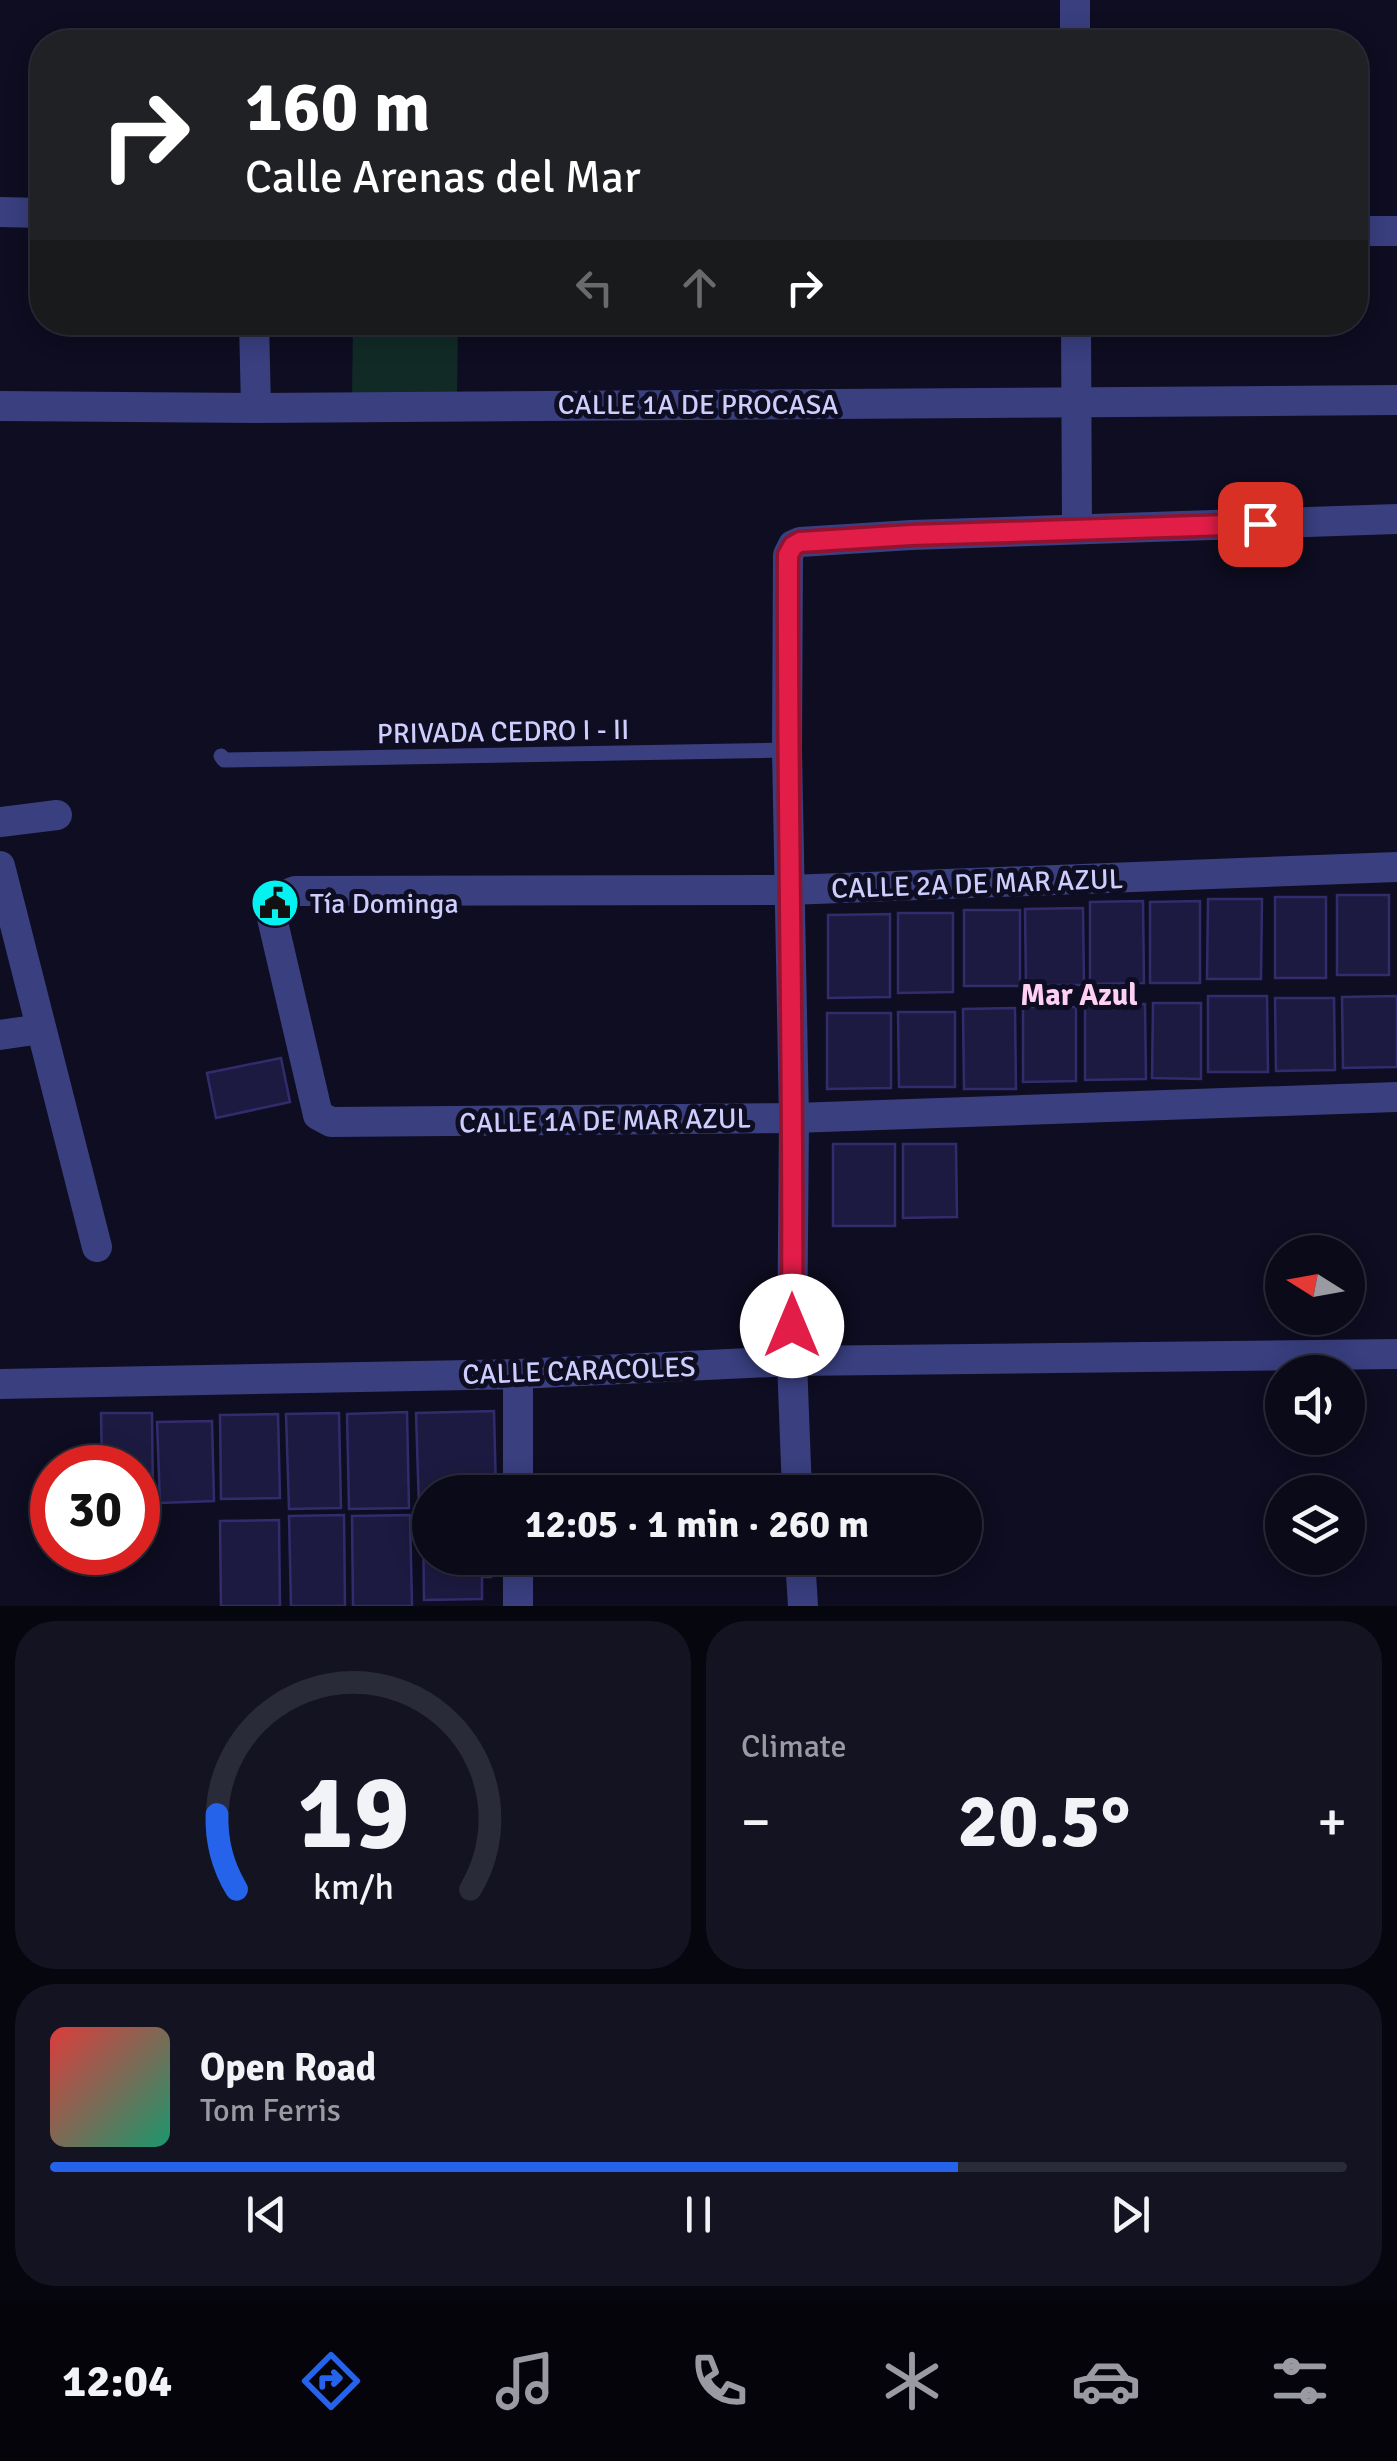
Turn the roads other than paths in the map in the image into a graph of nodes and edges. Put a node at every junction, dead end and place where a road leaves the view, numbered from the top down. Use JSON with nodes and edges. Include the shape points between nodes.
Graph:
{"nodes":[{"id":1,"x":1075,"y":0,"type":"edge"},
{"id":2,"x":1075,"y":30,"type":"edge"},
{"id":3,"x":0,"y":212,"type":"edge"},
{"id":4,"x":30,"y":213,"type":"edge"},
{"id":5,"x":1368,"y":231,"type":"edge"},
{"id":6,"x":1397,"y":231,"type":"edge"},
{"id":7,"x":254,"y":335,"type":"edge"},
{"id":8,"x":1076,"y":335,"type":"edge"},
{"id":9,"x":1397,"y":400,"type":"edge"},
{"id":10,"x":1076,"y":402,"type":"junction"},
{"id":11,"x":0,"y":406,"type":"edge"},
{"id":12,"x":256,"y":408,"type":"junction"},
{"id":13,"x":1397,"y":519,"type":"edge"},
{"id":14,"x":1077,"y":530,"type":"junction"},
{"id":15,"x":787,"y":750,"type":"junction"},
{"id":16,"x":221,"y":756,"type":"dead end"},
{"id":17,"x":57,"y":815,"type":"dead end"},
{"id":18,"x":0,"y":822,"type":"edge"},
{"id":19,"x":0,"y":866,"type":"edge"},
{"id":20,"x":1397,"y":868,"type":"edge"},
{"id":21,"x":789,"y":890,"type":"junction"},
{"id":22,"x":272,"y":918,"type":"joint"},
{"id":23,"x":41,"y":1030,"type":"junction"},
{"id":24,"x":0,"y":1035,"type":"edge"},
{"id":25,"x":1397,"y":1096,"type":"edge"},
{"id":26,"x":794,"y":1118,"type":"junction"},
{"id":27,"x":97,"y":1246,"type":"dead end"},
{"id":28,"x":1397,"y":1354,"type":"edge"},
{"id":29,"x":792,"y":1361,"type":"junction"},
{"id":30,"x":518,"y":1374,"type":"junction"},
{"id":31,"x":0,"y":1384,"type":"edge"},
{"id":32,"x":518,"y":1475,"type":"edge"},
{"id":33,"x":796,"y":1475,"type":"edge"},
{"id":34,"x":518,"y":1575,"type":"edge"},
{"id":35,"x":801,"y":1575,"type":"edge"},
{"id":36,"x":802,"y":1605,"type":"edge"},
{"id":37,"x":518,"y":1606,"type":"edge"}],
"edges":[{"from":1,"to":2,"type":"street"},
{"from":3,"to":4,"type":"street"},
{"from":5,"to":6,"type":"street"},
{"from":7,"to":12,"type":"street"},
{"from":8,"to":10,"type":"street"},
{"from":9,"to":10,"type":"street","name":"CALLE 1A DE PROCASA"},
{"from":10,"to":12,"type":"street","name":"CALLE 1A DE PROCASA"},
{"from":10,"to":14,"type":"street"},
{"from":11,"to":12,"type":"street","name":"CALLE 1A DE PROCASA"},
{"from":13,"to":14,"type":"street"},
{"from":14,"to":15,"type":"street","via":[[793,546]]},
{"from":15,"to":16,"type":"lane","name":"PRIVADA CEDRO I - II"},
{"from":15,"to":21,"type":"street"},
{"from":17,"to":18,"type":"street"},
{"from":19,"to":23,"type":"street"},
{"from":20,"to":21,"type":"street","name":"CALLE 2A DE MAR AZUL"},
{"from":21,"to":22,"type":"street","name":"CALLE 2A DE MAR AZUL","via":[[295,891],[284,894]]},
{"from":21,"to":26,"type":"street"},
{"from":22,"to":26,"type":"street","name":"CALLE 1A DE MAR AZUL","via":[[318,1114],[331,1122]]},
{"from":23,"to":24,"type":"street"},
{"from":23,"to":27,"type":"street"},
{"from":25,"to":26,"type":"street","name":"CALLE 1A DE MAR AZUL"},
{"from":26,"to":29,"type":"street"},
{"from":28,"to":29,"type":"street","name":"CALLE CARACOLES"},
{"from":29,"to":30,"type":"street","name":"CALLE CARACOLES"},
{"from":29,"to":33,"type":"street"},
{"from":30,"to":31,"type":"street","name":"CALLE CARACOLES"},
{"from":30,"to":32,"type":"street"},
{"from":34,"to":37,"type":"street"},
{"from":35,"to":36,"type":"street"}]}
